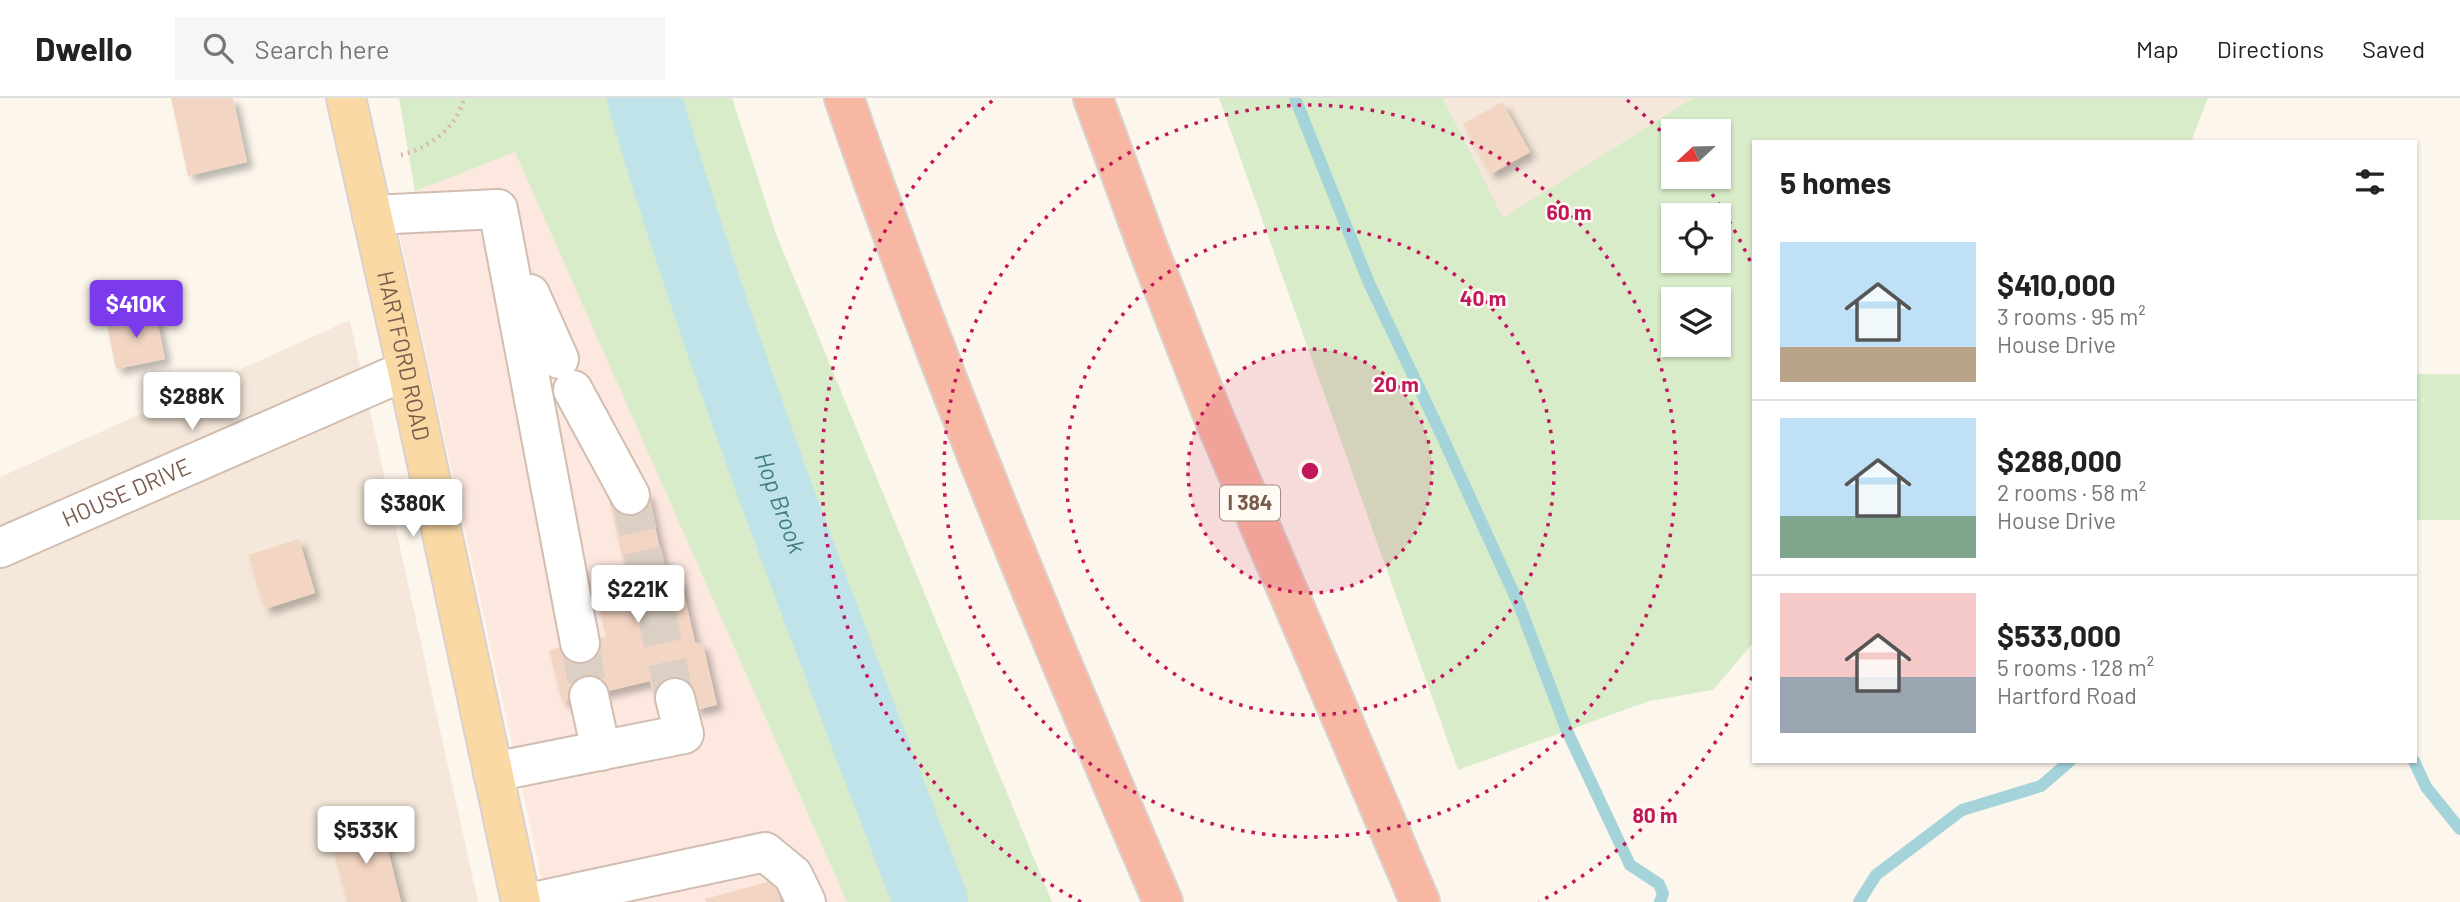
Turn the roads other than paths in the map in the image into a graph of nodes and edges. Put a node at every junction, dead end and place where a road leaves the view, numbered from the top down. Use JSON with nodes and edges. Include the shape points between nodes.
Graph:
{"nodes":[{"id":1,"x":346,"y":98,"type":"edge"},
{"id":2,"x":844,"y":98,"type":"edge"},
{"id":3,"x":1093,"y":98,"type":"edge"},
{"id":4,"x":372,"y":215,"type":"junction"},
{"id":5,"x":503,"y":235,"type":"junction"},
{"id":6,"x":407,"y":370,"type":"junction"},
{"id":7,"x":630,"y":495,"type":"tunnel mouth"},
{"id":8,"x":0,"y":548,"type":"edge"},
{"id":9,"x":580,"y":643,"type":"tunnel mouth"},
{"id":10,"x":589,"y":696,"type":"tunnel mouth"},
{"id":11,"x":675,"y":698,"type":"tunnel mouth"},
{"id":12,"x":601,"y":751,"type":"junction"},
{"id":13,"x":493,"y":772,"type":"junction"},
{"id":14,"x":521,"y":902,"type":"edge"},
{"id":15,"x":533,"y":902,"type":"edge"},
{"id":16,"x":806,"y":902,"type":"edge"},
{"id":17,"x":1163,"y":902,"type":"edge"},
{"id":18,"x":1420,"y":902,"type":"edge"}],
"edges":[{"from":1,"to":4,"type":"main road","name":"HARTFORD ROAD"},
{"from":2,"to":17,"type":"highway","via":[[903,267],[1003,523]]},
{"from":3,"to":18,"type":"highway","number":"I 384","via":[[1212,413]]},
{"from":4,"to":5,"type":"street","via":[[498,209]]},
{"from":4,"to":6,"type":"main road","name":"HARTFORD ROAD"},
{"from":5,"to":7,"type":"street","via":[[566,375]]},
{"from":5,"to":9,"type":"street"},
{"from":6,"to":8,"type":"street","name":"HOUSE DRIVE"},
{"from":6,"to":13,"type":"main road","name":"HARTFORD ROAD"},
{"from":10,"to":12,"type":"street"},
{"from":11,"to":12,"type":"street","via":[[684,734]]},
{"from":12,"to":13,"type":"street"},
{"from":13,"to":14,"type":"main road","name":"HARTFORD ROAD"},
{"from":15,"to":16,"type":"street","via":[[765,852],[793,876]]}]}
